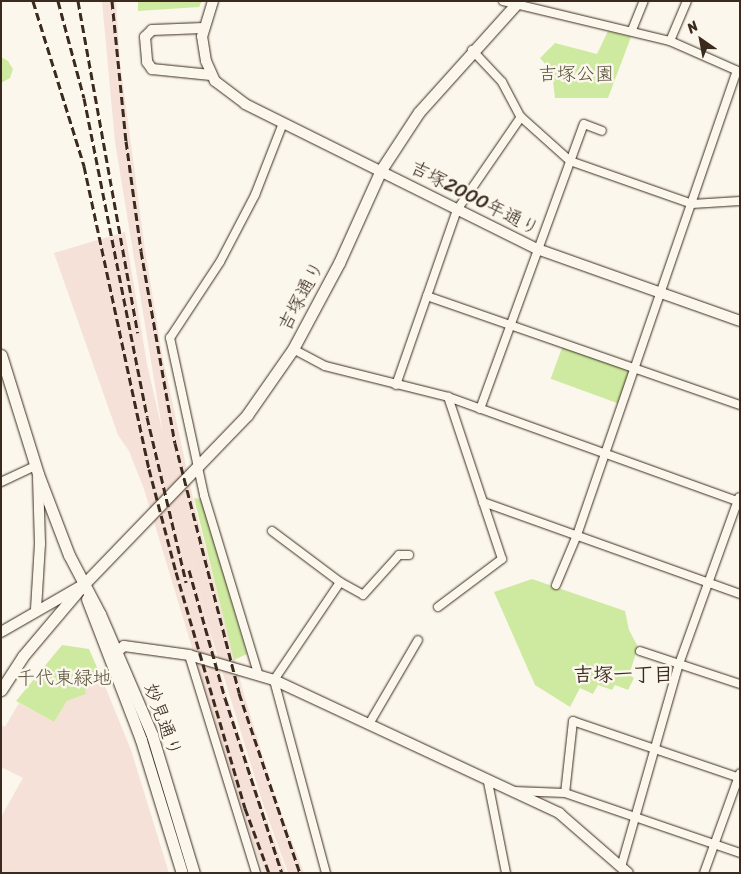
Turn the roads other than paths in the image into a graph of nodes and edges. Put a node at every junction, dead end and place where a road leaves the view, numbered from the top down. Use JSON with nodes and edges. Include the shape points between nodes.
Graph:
{"nodes":[{"id":1,"x":213,"y":1,"type":"edge"},
{"id":2,"x":503,"y":1,"type":"edge"},
{"id":3,"x":644,"y":1,"type":"edge"},
{"id":4,"x":687,"y":1,"type":"edge"},
{"id":5,"x":517,"y":4,"type":"edge"},
{"id":6,"x":203,"y":28,"type":"junction"},
{"id":7,"x":632,"y":30,"type":"junction"},
{"id":8,"x":670,"y":41,"type":"junction"},
{"id":9,"x":472,"y":50,"type":"junction"},
{"id":10,"x":738,"y":71,"type":"edge"},
{"id":11,"x":211,"y":75,"type":"junction"},
{"id":12,"x":521,"y":117,"type":"junction"},
{"id":13,"x":283,"y":123,"type":"junction"},
{"id":14,"x":602,"y":130,"type":"dead end"},
{"id":15,"x":570,"y":161,"type":"junction"},
{"id":16,"x":381,"y":170,"type":"junction"},
{"id":17,"x":740,"y":201,"type":"edge"},
{"id":18,"x":692,"y":204,"type":"junction"},
{"id":19,"x":457,"y":210,"type":"junction"},
{"id":20,"x":537,"y":249,"type":"junction"},
{"id":21,"x":661,"y":293,"type":"junction"},
{"id":22,"x":427,"y":296,"type":"junction"},
{"id":23,"x":740,"y":321,"type":"edge"},
{"id":24,"x":510,"y":324,"type":"junction"},
{"id":25,"x":293,"y":349,"type":"junction"},
{"id":26,"x":1,"y":355,"type":"edge"},
{"id":27,"x":636,"y":367,"type":"junction"},
{"id":28,"x":396,"y":385,"type":"junction"},
{"id":29,"x":448,"y":397,"type":"junction"},
{"id":30,"x":740,"y":405,"type":"edge"},
{"id":31,"x":480,"y":410,"type":"junction"},
{"id":32,"x":604,"y":454,"type":"junction"},
{"id":33,"x":198,"y":469,"type":"junction"},
{"id":34,"x":37,"y":470,"type":"junction"},
{"id":35,"x":1,"y":482,"type":"edge"},
{"id":36,"x":739,"y":500,"type":"edge"},
{"id":37,"x":483,"y":502,"type":"junction"},
{"id":38,"x":272,"y":531,"type":"dead end"},
{"id":39,"x":576,"y":535,"type":"junction"},
{"id":40,"x":409,"y":555,"type":"dead end"},
{"id":41,"x":340,"y":582,"type":"junction"},
{"id":42,"x":708,"y":583,"type":"junction"},
{"id":43,"x":83,"y":585,"type":"junction"},
{"id":44,"x":556,"y":585,"type":"dead end"},
{"id":45,"x":740,"y":594,"type":"edge"},
{"id":46,"x":438,"y":607,"type":"dead end"},
{"id":47,"x":36,"y":609,"type":"junction"},
{"id":48,"x":1,"y":632,"type":"edge"},
{"id":49,"x":418,"y":640,"type":"dead end"},
{"id":50,"x":640,"y":651,"type":"dead end"},
{"id":51,"x":117,"y":652,"type":"junction"},
{"id":52,"x":189,"y":656,"type":"junction"},
{"id":53,"x":679,"y":664,"type":"junction"},
{"id":54,"x":258,"y":673,"type":"junction"},
{"id":55,"x":274,"y":680,"type":"junction"},
{"id":56,"x":740,"y":684,"type":"edge"},
{"id":57,"x":1,"y":690,"type":"edge"},
{"id":58,"x":369,"y":724,"type":"junction"},
{"id":59,"x":654,"y":749,"type":"junction"},
{"id":60,"x":739,"y":776,"type":"edge"},
{"id":61,"x":488,"y":782,"type":"junction"},
{"id":62,"x":510,"y":791,"type":"junction"},
{"id":63,"x":565,"y":793,"type":"junction"},
{"id":64,"x":636,"y":817,"type":"junction"},
{"id":65,"x":714,"y":843,"type":"junction"},
{"id":66,"x":740,"y":853,"type":"edge"},
{"id":67,"x":624,"y":870,"type":"edge"},
{"id":68,"x":182,"y":873,"type":"edge"},
{"id":69,"x":194,"y":873,"type":"edge"},
{"id":70,"x":256,"y":873,"type":"edge"},
{"id":71,"x":326,"y":873,"type":"edge"},
{"id":72,"x":506,"y":873,"type":"edge"},
{"id":73,"x":704,"y":873,"type":"edge"}],
"edges":[{"from":1,"to":6,"type":"street"},
{"from":2,"to":5,"type":"street"},
{"from":3,"to":7,"type":"street"},
{"from":4,"to":8,"type":"street"},
{"from":5,"to":7,"type":"street"},
{"from":5,"to":9,"type":"main road","name":"吉塚通り"},
{"from":6,"to":11,"type":"street","via":[[206,61]]},
{"from":6,"to":11,"type":"street","via":[[152,30],[145,37],[147,62],[152,69]]},
{"from":7,"to":8,"type":"street"},
{"from":8,"to":10,"type":"street"},
{"from":9,"to":12,"type":"street","via":[[502,82]]},
{"from":9,"to":16,"type":"main road","name":"吉塚通り","via":[[419,112]]},
{"from":10,"to":18,"type":"street"},
{"from":11,"to":13,"type":"street","name":"吉塚2000年通り","via":[[245,104]]},
{"from":12,"to":15,"type":"street"},
{"from":12,"to":19,"type":"street"},
{"from":13,"to":16,"type":"street","name":"吉塚2000年通り"},
{"from":13,"to":33,"type":"street","via":[[255,195],[220,262],[170,338]]},
{"from":14,"to":15,"type":"street","via":[[584,124]]},
{"from":15,"to":18,"type":"street"},
{"from":15,"to":20,"type":"street"},
{"from":16,"to":19,"type":"street","name":"吉塚2000年通り"},
{"from":16,"to":25,"type":"main road","name":"吉塚通り","via":[[339,262]]},
{"from":17,"to":18,"type":"street"},
{"from":18,"to":21,"type":"street"},
{"from":19,"to":20,"type":"street","name":"吉塚2000年通り"},
{"from":19,"to":22,"type":"street"},
{"from":20,"to":21,"type":"street","name":"吉塚2000年通り"},
{"from":20,"to":24,"type":"street"},
{"from":21,"to":23,"type":"street","name":"吉塚2000年通り"},
{"from":21,"to":27,"type":"street"},
{"from":22,"to":24,"type":"street"},
{"from":22,"to":28,"type":"street"},
{"from":24,"to":27,"type":"street"},
{"from":24,"to":31,"type":"street"},
{"from":25,"to":28,"type":"street","via":[[325,366]]},
{"from":25,"to":33,"type":"main road","name":"吉塚通り","via":[[246,415]]},
{"from":26,"to":34,"type":"main road","name":"妙見通り"},
{"from":27,"to":30,"type":"street"},
{"from":27,"to":32,"type":"street"},
{"from":28,"to":29,"type":"street"},
{"from":29,"to":31,"type":"street"},
{"from":29,"to":37,"type":"street"},
{"from":31,"to":32,"type":"street"},
{"from":32,"to":36,"type":"street"},
{"from":32,"to":39,"type":"street"},
{"from":33,"to":43,"type":"main road","name":"吉塚通り"},
{"from":33,"to":54,"type":"street"},
{"from":34,"to":35,"type":"street"},
{"from":34,"to":43,"type":"main road","name":"妙見通り"},
{"from":34,"to":47,"type":"street","via":[[40,544]]},
{"from":36,"to":42,"type":"street"},
{"from":37,"to":39,"type":"street"},
{"from":37,"to":46,"type":"street","via":[[502,559]]},
{"from":38,"to":41,"type":"street"},
{"from":39,"to":42,"type":"street"},
{"from":39,"to":44,"type":"street"},
{"from":40,"to":41,"type":"street","via":[[399,555],[363,595]]},
{"from":41,"to":55,"type":"street"},
{"from":42,"to":45,"type":"street"},
{"from":42,"to":53,"type":"street"},
{"from":43,"to":47,"type":"street"},
{"from":43,"to":51,"type":"main road","name":"妙見通り"},
{"from":43,"to":57,"type":"main road","name":"吉塚通り","via":[[23,656]]},
{"from":43,"to":68,"type":"main road","name":"妙見通り","via":[[93,622],[141,740]]},
{"from":47,"to":48,"type":"street"},
{"from":49,"to":58,"type":"street"},
{"from":50,"to":53,"type":"street"},
{"from":51,"to":52,"type":"street","via":[[124,646]]},
{"from":51,"to":69,"type":"main road","name":"妙見通り","via":[[152,735]]},
{"from":52,"to":54,"type":"street"},
{"from":52,"to":70,"type":"street"},
{"from":53,"to":56,"type":"street"},
{"from":53,"to":59,"type":"street"},
{"from":54,"to":55,"type":"street"},
{"from":55,"to":58,"type":"street"},
{"from":55,"to":71,"type":"street"},
{"from":58,"to":61,"type":"street"},
{"from":59,"to":60,"type":"street"},
{"from":59,"to":63,"type":"street","via":[[573,721]]},
{"from":59,"to":64,"type":"street"},
{"from":60,"to":65,"type":"street"},
{"from":61,"to":62,"type":"street"},
{"from":61,"to":72,"type":"street"},
{"from":62,"to":63,"type":"street"},
{"from":62,"to":67,"type":"street","via":[[559,813]]},
{"from":63,"to":64,"type":"street"},
{"from":64,"to":65,"type":"street"},
{"from":64,"to":67,"type":"street"},
{"from":65,"to":66,"type":"street"},
{"from":65,"to":73,"type":"street"}]}
